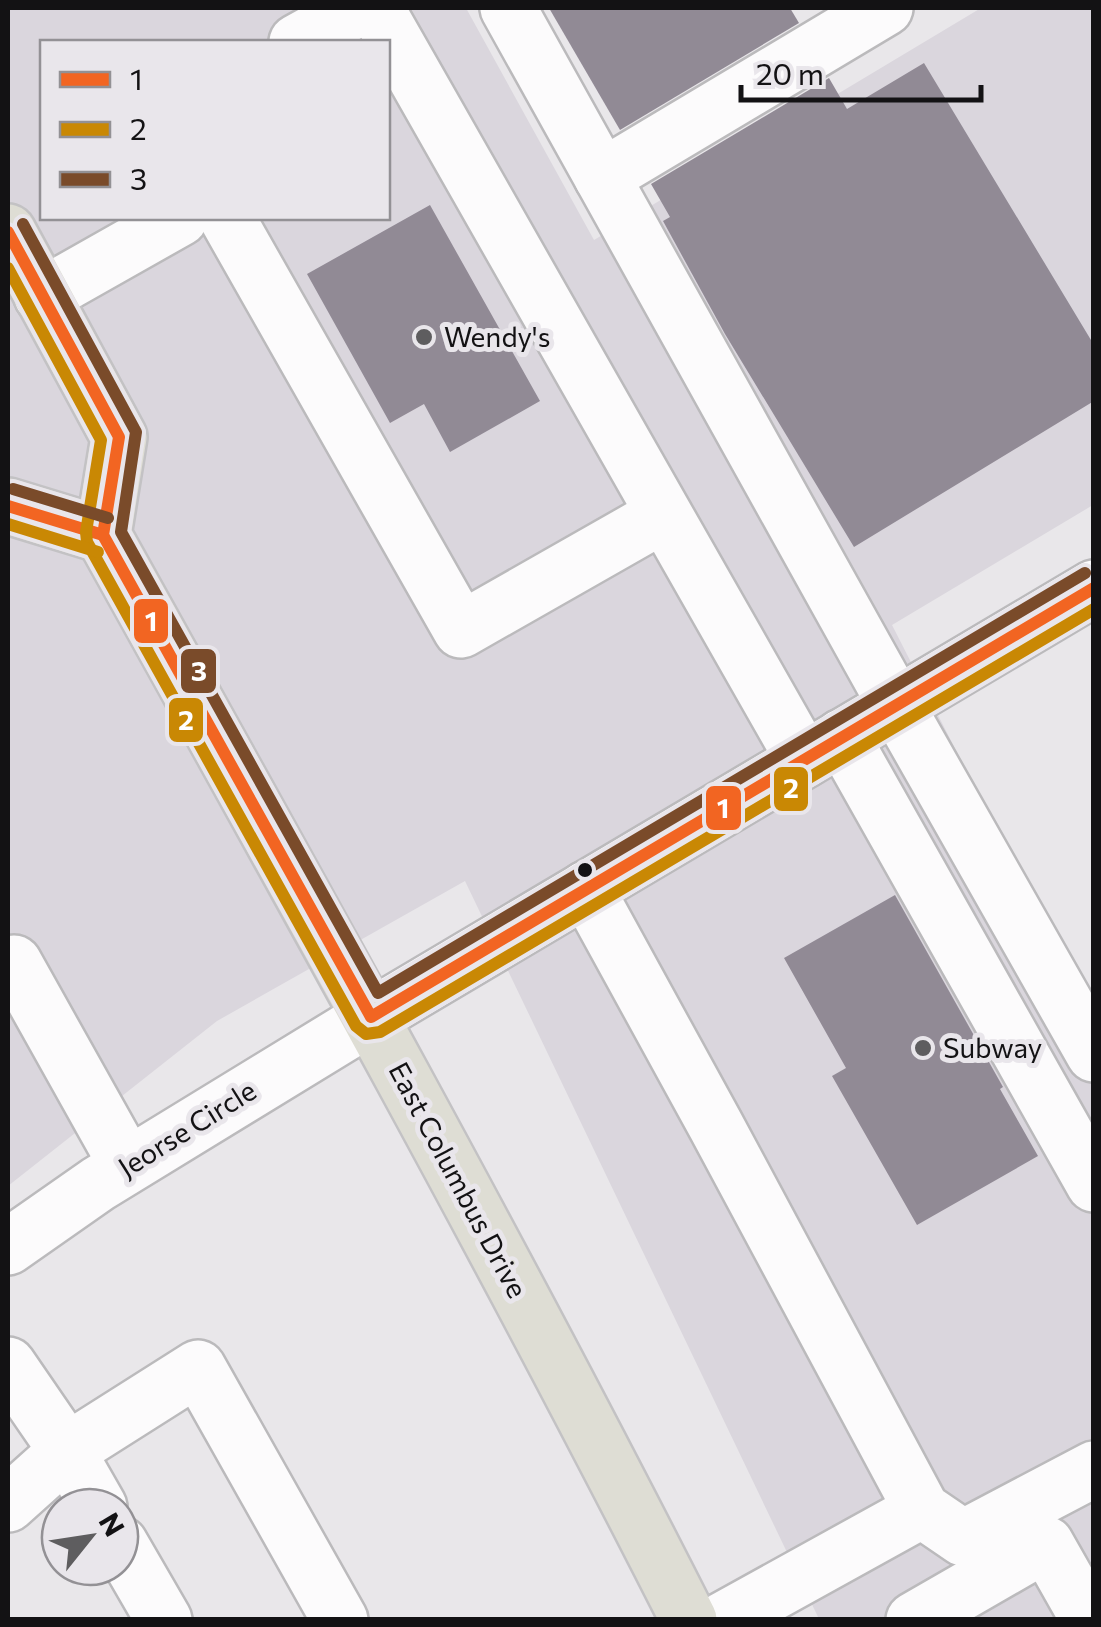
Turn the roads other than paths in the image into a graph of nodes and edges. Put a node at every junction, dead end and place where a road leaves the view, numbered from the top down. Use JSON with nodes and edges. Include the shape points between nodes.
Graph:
{"nodes":[{"id":1,"x":359,"y":8,"type":"edge"},
{"id":2,"x":376,"y":8,"type":"edge"},
{"id":3,"x":508,"y":8,"type":"edge"},
{"id":4,"x":885,"y":8,"type":"edge"},
{"id":5,"x":301,"y":40,"type":"edge"},
{"id":6,"x":602,"y":177,"type":"junction"},
{"id":7,"x":176,"y":220,"type":"edge"},
{"id":8,"x":228,"y":220,"type":"edge"},
{"id":9,"x":8,"y":232,"type":"edge"},
{"id":10,"x":42,"y":296,"type":"junction"},
{"id":11,"x":8,"y":506,"type":"edge"},
{"id":12,"x":663,"y":514,"type":"junction"},
{"id":13,"x":103,"y":535,"type":"junction"},
{"id":14,"x":1094,"y":588,"type":"edge"},
{"id":15,"x":896,"y":705,"type":"junction"},
{"id":16,"x":823,"y":748,"type":"junction"},
{"id":17,"x":586,"y":889,"type":"junction"},
{"id":18,"x":10,"y":957,"type":"edge"},
{"id":19,"x":370,"y":1017,"type":"junction"},
{"id":20,"x":1094,"y":1054,"type":"edge"},
{"id":21,"x":127,"y":1166,"type":"junction"},
{"id":22,"x":1094,"y":1184,"type":"edge"},
{"id":23,"x":8,"y":1246,"type":"edge"},
{"id":24,"x":8,"y":1365,"type":"edge"},
{"id":25,"x":67,"y":1451,"type":"junction"},
{"id":26,"x":1094,"y":1469,"type":"edge"},
{"id":27,"x":88,"y":1487,"type":"edge"},
{"id":28,"x":8,"y":1504,"type":"edge"},
{"id":29,"x":922,"y":1510,"type":"junction"},
{"id":30,"x":140,"y":1579,"type":"edge"},
{"id":31,"x":164,"y":1620,"type":"edge"},
{"id":32,"x":340,"y":1620,"type":"edge"},
{"id":33,"x":688,"y":1620,"type":"edge"},
{"id":34,"x":722,"y":1620,"type":"edge"},
{"id":35,"x":914,"y":1620,"type":"edge"},
{"id":36,"x":1089,"y":1620,"type":"edge"}],
"edges":[{"from":1,"to":5,"type":"street"},
{"from":2,"to":12,"type":"street"},
{"from":3,"to":6,"type":"street"},
{"from":4,"to":6,"type":"street"},
{"from":6,"to":15,"type":"street"},
{"from":7,"to":10,"type":"street"},
{"from":8,"to":12,"type":"street","via":[[461,630]]},
{"from":9,"to":10,"type":"main road"},
{"from":10,"to":13,"type":"main road","via":[[119,437]]},
{"from":11,"to":13,"type":"main road"},
{"from":12,"to":16,"type":"street"},
{"from":13,"to":19,"type":"main road","name":"East Columbus Drive"},
{"from":14,"to":15,"type":"street","name":"Jeorse Circle"},
{"from":15,"to":16,"type":"street","name":"Jeorse Circle"},
{"from":15,"to":20,"type":"street"},
{"from":16,"to":17,"type":"street","name":"Jeorse Circle"},
{"from":16,"to":22,"type":"street"},
{"from":17,"to":19,"type":"street","name":"Jeorse Circle"},
{"from":17,"to":29,"type":"street"},
{"from":18,"to":21,"type":"street"},
{"from":19,"to":21,"type":"street","name":"Jeorse Circle"},
{"from":19,"to":33,"type":"main road","name":"East Columbus Drive"},
{"from":21,"to":23,"type":"street","name":"Jeorse Circle"},
{"from":24,"to":25,"type":"street"},
{"from":25,"to":27,"type":"street"},
{"from":25,"to":28,"type":"street"},
{"from":25,"to":32,"type":"street","via":[[198,1368]]},
{"from":26,"to":29,"type":"street","via":[[963,1538]]},
{"from":29,"to":34,"type":"street"},
{"from":30,"to":31,"type":"street"},
{"from":35,"to":36,"type":"street","via":[[1046,1544]]}]}
